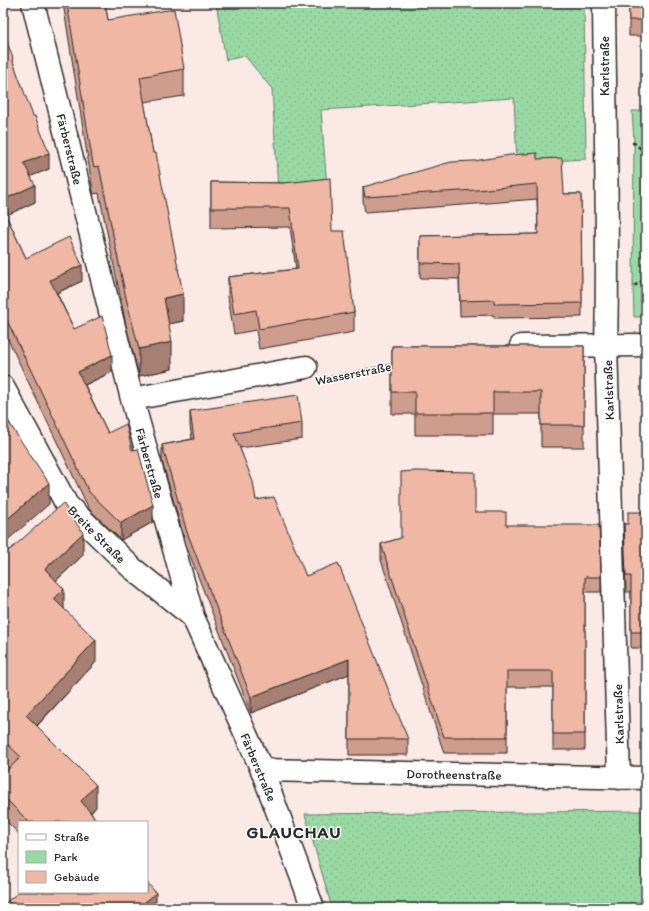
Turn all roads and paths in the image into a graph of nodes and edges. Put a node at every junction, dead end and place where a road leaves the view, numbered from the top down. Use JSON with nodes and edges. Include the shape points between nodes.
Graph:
{"nodes":[{"id":1,"x":33,"y":3,"type":"edge"},
{"id":2,"x":604,"y":3,"type":"edge"},
{"id":3,"x":606,"y":345,"type":"junction"},
{"id":4,"x":646,"y":345,"type":"edge"},
{"id":5,"x":498,"y":347,"type":"edge"},
{"id":6,"x":397,"y":364,"type":"edge"},
{"id":7,"x":306,"y":367,"type":"joint"},
{"id":8,"x":3,"y":387,"type":"edge"},
{"id":9,"x":132,"y":399,"type":"junction"},
{"id":10,"x":193,"y":617,"type":"junction"},
{"id":11,"x":262,"y":770,"type":"junction"},
{"id":12,"x":619,"y":778,"type":"junction"},
{"id":13,"x":646,"y":778,"type":"edge"},
{"id":14,"x":313,"y":908,"type":"edge"}],
"edges":[{"from":1,"to":9,"type":"street","name":"Färberstraße"},
{"from":2,"to":3,"type":"street","name":"Karlstraße","via":[[608,288]]},
{"from":3,"to":4,"type":"street"},
{"from":3,"to":5,"type":"street"},
{"from":3,"to":12,"type":"street","name":"Karlstraße"},
{"from":6,"to":7,"type":"path","name":"Wasserstraße","via":[[308,382]]},
{"from":7,"to":9,"type":"street","name":"Wasserstraße"},
{"from":8,"to":10,"type":"street","name":"Breite Straße","via":[[61,511]]},
{"from":9,"to":10,"type":"street","name":"Färberstraße"},
{"from":10,"to":11,"type":"street","name":"Färberstraße"},
{"from":11,"to":12,"type":"street","name":"Dorotheenstraße"},
{"from":11,"to":14,"type":"street","name":"Färberstraße"},
{"from":12,"to":13,"type":"street","name":"Dorotheenstraße"}]}
